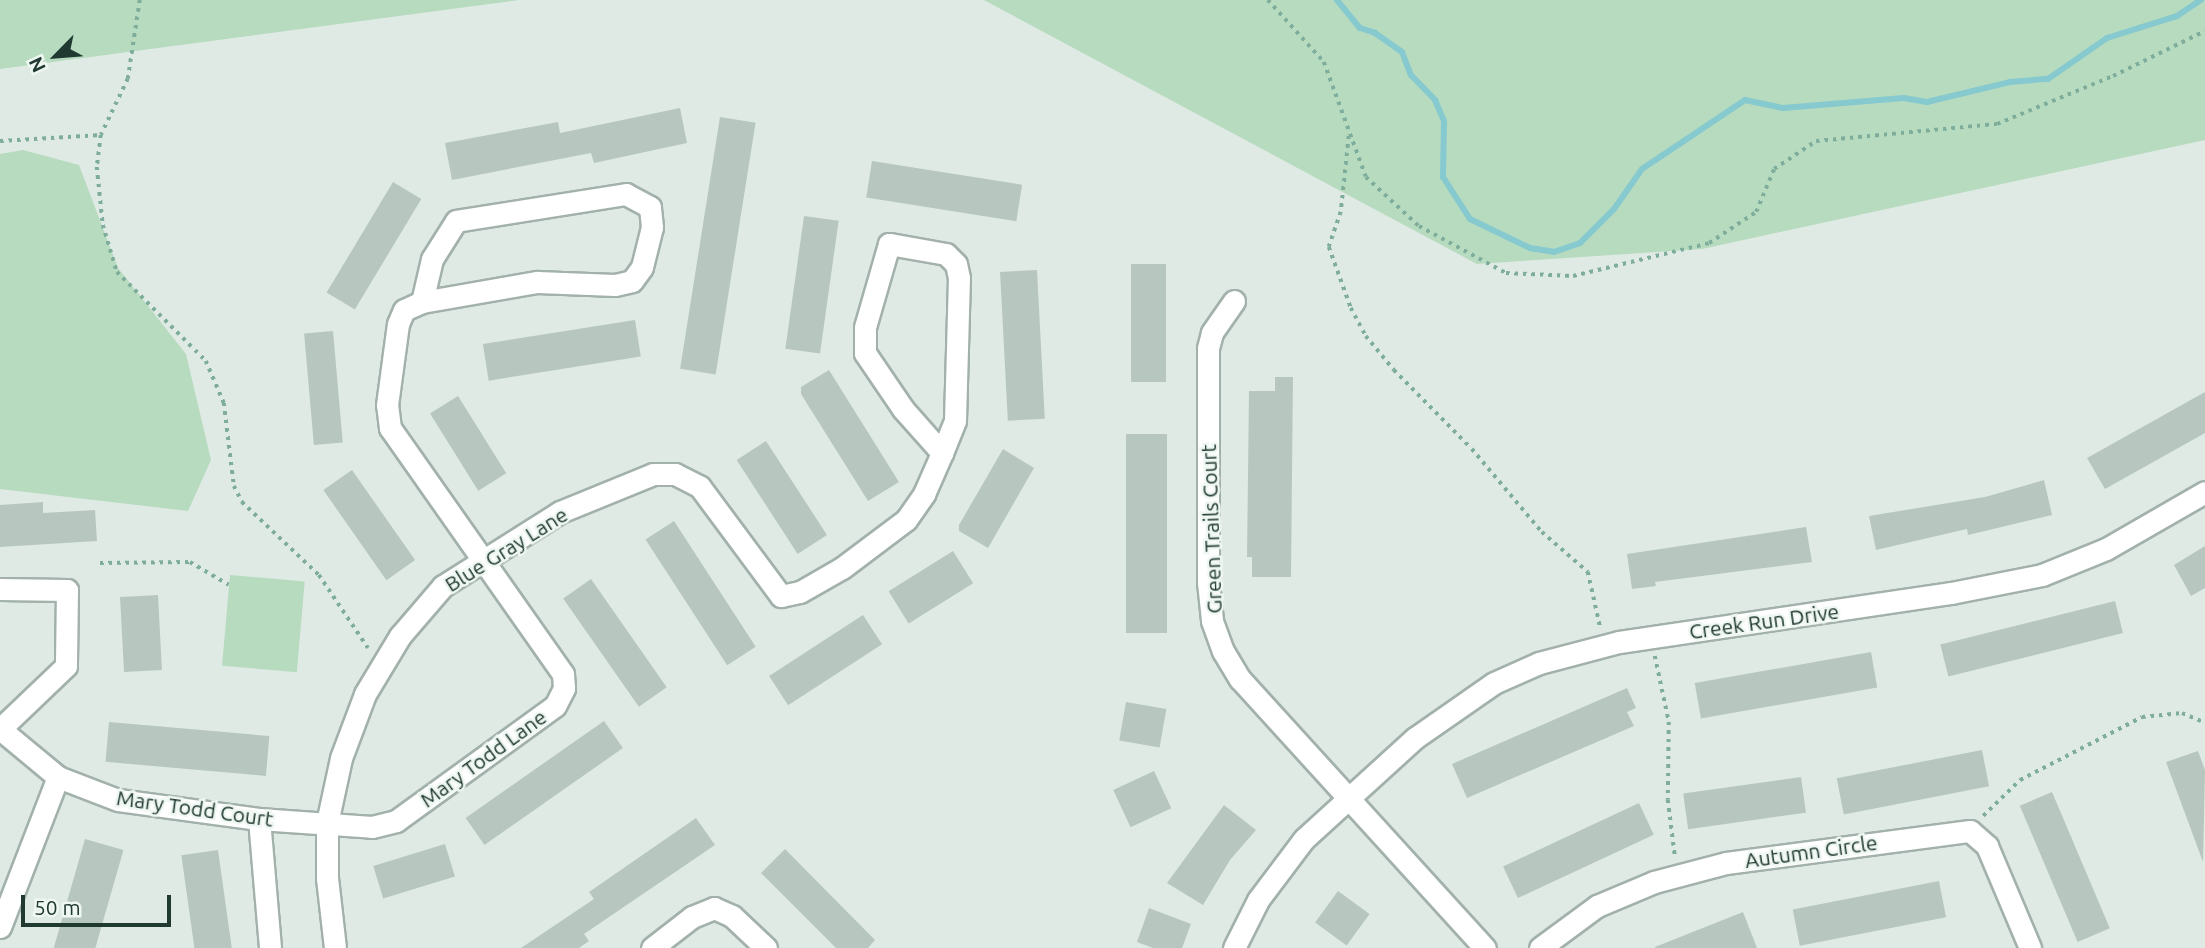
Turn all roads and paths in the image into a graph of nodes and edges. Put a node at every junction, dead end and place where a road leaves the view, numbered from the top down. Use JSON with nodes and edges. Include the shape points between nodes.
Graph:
{"nodes":[{"id":1,"x":140,"y":0,"type":"edge"},
{"id":2,"x":1268,"y":0,"type":"edge"},
{"id":3,"x":2205,"y":31,"type":"edge"},
{"id":4,"x":101,"y":135,"type":"junction"},
{"id":5,"x":1349,"y":136,"type":"junction"},
{"id":6,"x":0,"y":141,"type":"edge"},
{"id":7,"x":1234,"y":301,"type":"dead end"},
{"id":8,"x":422,"y":302,"type":"junction"},
{"id":9,"x":942,"y":453,"type":"junction"},
{"id":10,"x":2205,"y":492,"type":"edge"},
{"id":11,"x":481,"y":560,"type":"junction"},
{"id":12,"x":100,"y":563,"type":"dead end"},
{"id":13,"x":229,"y":585,"type":"dead end"},
{"id":14,"x":0,"y":589,"type":"edge"},
{"id":15,"x":1651,"y":637,"type":"junction"},
{"id":16,"x":1605,"y":645,"type":"junction"},
{"id":17,"x":382,"y":666,"type":"junction"},
{"id":18,"x":2205,"y":723,"type":"edge"},
{"id":19,"x":0,"y":729,"type":"edge"},
{"id":20,"x":58,"y":777,"type":"junction"},
{"id":21,"x":1350,"y":800,"type":"junction"},
{"id":22,"x":258,"y":819,"type":"junction"},
{"id":23,"x":327,"y":823,"type":"junction"},
{"id":24,"x":1970,"y":831,"type":"junction"},
{"id":25,"x":1680,"y":875,"type":"junction"},
{"id":26,"x":0,"y":928,"type":"edge"},
{"id":27,"x":270,"y":948,"type":"edge"},
{"id":28,"x":335,"y":948,"type":"edge"},
{"id":29,"x":652,"y":948,"type":"edge"},
{"id":30,"x":766,"y":948,"type":"edge"},
{"id":31,"x":1234,"y":948,"type":"edge"},
{"id":32,"x":1485,"y":948,"type":"edge"},
{"id":33,"x":1540,"y":948,"type":"edge"},
{"id":34,"x":2030,"y":948,"type":"edge"}],
"edges":[{"from":1,"to":4,"type":"path","via":[[128,79]]},
{"from":2,"to":5,"type":"path","via":[[1324,62]]},
{"from":3,"to":5,"type":"path","via":[[2113,76],[1997,124],[1816,141],[1774,169],[1756,212],[1709,243],[1573,276],[1506,272],[1419,226],[1366,177]]},
{"from":4,"to":6,"type":"path"},
{"from":4,"to":17,"type":"path","via":[[97,167],[103,225],[117,272],[205,361],[224,403],[234,486],[242,502],[319,575]]},
{"from":5,"to":16,"type":"path","via":[[1341,212],[1329,247],[1351,308],[1366,336],[1394,370],[1472,449],[1542,532],[1588,572]]},
{"from":7,"to":21,"type":"street","name":"Green Trails Court","via":[[1212,333],[1208,348],[1212,621],[1240,679]]},
{"from":8,"to":8,"type":"street","via":[[432,259],[456,221],[626,194],[650,207],[652,227],[642,267],[632,281],[615,285],[537,282]]},
{"from":8,"to":11,"type":"street","name":"Mary Todd Lane","via":[[404,310],[398,324],[387,405],[390,428]]},
{"from":9,"to":9,"type":"street","via":[[955,420],[956,264],[946,254],[889,244],[865,327],[865,353],[903,409]]},
{"from":9,"to":11,"type":"street","name":"Blue Gray Lane","via":[[924,494],[906,520],[842,568],[800,592],[781,596],[700,487],[675,474],[653,474],[560,512]]},
{"from":10,"to":15,"type":"street","name":"Creek Run Drive","via":[[2106,549],[2042,575],[1951,593]]},
{"from":11,"to":17,"type":"street","name":"Blue Gray Lane","via":[[443,586],[400,636]]},
{"from":11,"to":23,"type":"street","name":"Mary Todd Lane","via":[[563,674],[564,688],[555,706],[396,821],[372,827]]},
{"from":12,"to":13,"type":"path","via":[[190,562]]},
{"from":14,"to":19,"type":"street","name":"Mary Todd Court","via":[[67,590],[66,666]]},
{"from":15,"to":16,"type":"street","name":"Creek Run Drive"},
{"from":15,"to":25,"type":"path","via":[[1668,722],[1668,800]]},
{"from":16,"to":21,"type":"street","name":"Creek Run Drive","via":[[1539,663],[1494,683],[1415,738]]},
{"from":17,"to":23,"type":"street","name":"Blue Gray Lane","via":[[365,694],[341,758]]},
{"from":18,"to":24,"type":"path","via":[[2182,713],[2136,720],[2020,780],[2002,793]]},
{"from":19,"to":20,"type":"street","name":"Mary Todd Court"},
{"from":20,"to":22,"type":"street","name":"Mary Todd Court","via":[[118,800]]},
{"from":20,"to":26,"type":"street"},
{"from":21,"to":31,"type":"street","name":"Creek Run Drive","via":[[1304,839],[1272,879]]},
{"from":21,"to":32,"type":"street","name":"Green Trails Court"},
{"from":22,"to":23,"type":"street","name":"Mary Todd Court"},
{"from":22,"to":27,"type":"street"},
{"from":23,"to":28,"type":"street","name":"Blue Gray Lane"},
{"from":24,"to":25,"type":"street","name":"Autumn Circle","via":[[1726,863]]},
{"from":24,"to":34,"type":"street","via":[[1987,846]]},
{"from":25,"to":33,"type":"street","name":"Autumn Circle","via":[[1597,906]]},
{"from":29,"to":30,"type":"street","via":[[692,917],[714,908],[732,916]]}]}
